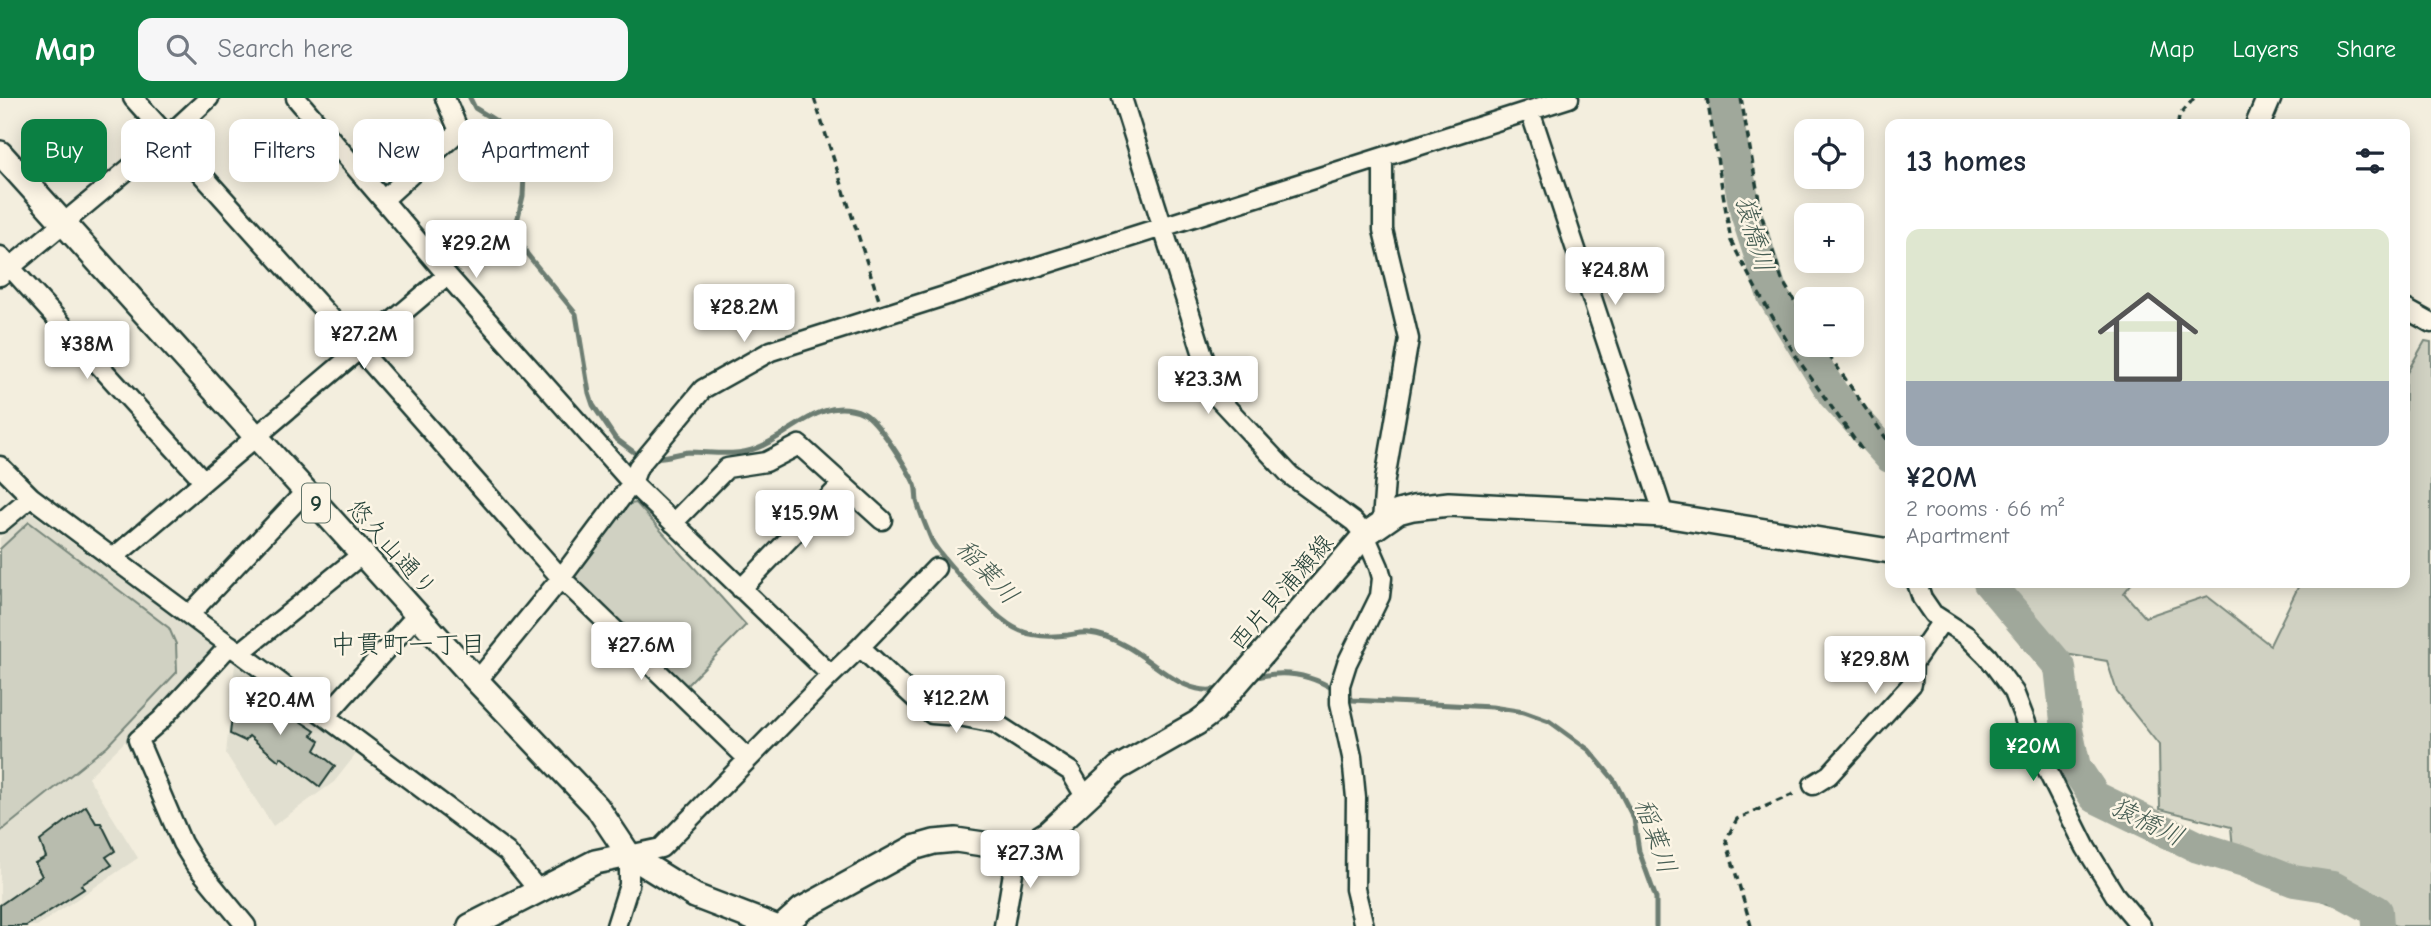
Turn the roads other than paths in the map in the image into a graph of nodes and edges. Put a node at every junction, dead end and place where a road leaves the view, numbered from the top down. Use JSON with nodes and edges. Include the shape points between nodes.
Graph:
{"nodes":[{"id":1,"x":133,"y":98,"type":"edge"},
{"id":2,"x":209,"y":98,"type":"edge"},
{"id":3,"x":296,"y":98,"type":"edge"},
{"id":4,"x":445,"y":98,"type":"edge"},
{"id":5,"x":1122,"y":98,"type":"edge"},
{"id":6,"x":1569,"y":98,"type":"edge"},
{"id":7,"x":2269,"y":98,"type":"edge"},
{"id":8,"x":1530,"y":111,"type":"junction"},
{"id":9,"x":151,"y":119,"type":"edge"},
{"id":10,"x":186,"y":119,"type":"edge"},
{"id":11,"x":2261,"y":119,"type":"edge"},
{"id":12,"x":0,"y":153,"type":"edge"},
{"id":13,"x":1383,"y":157,"type":"junction"},
{"id":14,"x":121,"y":174,"type":"edge"},
{"id":15,"x":208,"y":182,"type":"edge"},
{"id":16,"x":383,"y":200,"type":"junction"},
{"id":17,"x":62,"y":222,"type":"junction"},
{"id":18,"x":1163,"y":228,"type":"junction"},
{"id":19,"x":3,"y":266,"type":"edge"},
{"id":20,"x":447,"y":275,"type":"junction"},
{"id":21,"x":2410,"y":311,"type":"edge"},
{"id":22,"x":2431,"y":323,"type":"edge"},
{"id":23,"x":359,"y":349,"type":"junction"},
{"id":24,"x":256,"y":437,"type":"junction"},
{"id":25,"x":0,"y":466,"type":"edge"},
{"id":26,"x":635,"y":475,"type":"junction"},
{"id":27,"x":203,"y":480,"type":"junction"},
{"id":28,"x":842,"y":484,"type":"junction"},
{"id":29,"x":306,"y":491,"type":"junction"},
{"id":30,"x":31,"y":497,"type":"junction"},
{"id":31,"x":1664,"y":515,"type":"junction"},
{"id":32,"x":882,"y":520,"type":"dead end"},
{"id":33,"x":0,"y":523,"type":"edge"},
{"id":34,"x":673,"y":523,"type":"junction"},
{"id":35,"x":1373,"y":528,"type":"junction"},
{"id":36,"x":1885,"y":550,"type":"edge"},
{"id":37,"x":361,"y":555,"type":"junction"},
{"id":38,"x":113,"y":558,"type":"junction"},
{"id":39,"x":936,"y":568,"type":"dead end"},
{"id":40,"x":561,"y":578,"type":"junction"},
{"id":41,"x":1919,"y":588,"type":"edge"},
{"id":42,"x":741,"y":589,"type":"junction"},
{"id":43,"x":189,"y":615,"type":"junction"},
{"id":44,"x":417,"y":615,"type":"junction"},
{"id":45,"x":1942,"y":621,"type":"junction"},
{"id":46,"x":860,"y":647,"type":"junction"},
{"id":47,"x":235,"y":648,"type":"junction"},
{"id":48,"x":831,"y":675,"type":"junction"},
{"id":49,"x":477,"y":681,"type":"junction"},
{"id":50,"x":326,"y":716,"type":"junction"},
{"id":51,"x":748,"y":759,"type":"junction"},
{"id":52,"x":1813,"y":785,"type":"road end"},
{"id":53,"x":1086,"y":798,"type":"junction"},
{"id":54,"x":1017,"y":849,"type":"junction"},
{"id":55,"x":629,"y":855,"type":"junction"},
{"id":56,"x":538,"y":891,"type":"junction"},
{"id":57,"x":246,"y":926,"type":"edge"},
{"id":58,"x":470,"y":926,"type":"edge"},
{"id":59,"x":616,"y":926,"type":"edge"},
{"id":60,"x":774,"y":926,"type":"edge"},
{"id":61,"x":783,"y":926,"type":"edge"},
{"id":62,"x":1004,"y":926,"type":"edge"},
{"id":63,"x":1364,"y":926,"type":"edge"},
{"id":64,"x":2141,"y":926,"type":"edge"}],
"edges":[{"from":1,"to":9,"type":"street"},
{"from":2,"to":10,"type":"street"},
{"from":3,"to":16,"type":"street"},
{"from":4,"to":16,"type":"street","via":[[459,131]]},
{"from":5,"to":18,"type":"street"},
{"from":6,"to":8,"type":"street"},
{"from":7,"to":11,"type":"main road"},
{"from":8,"to":13,"type":"street"},
{"from":8,"to":31,"type":"street"},
{"from":12,"to":17,"type":"main road","name":"悠久山通り","number":"9"},
{"from":13,"to":18,"type":"street"},
{"from":13,"to":35,"type":"street","via":[[1382,230],[1409,339]]},
{"from":14,"to":17,"type":"street"},
{"from":15,"to":23,"type":"street"},
{"from":16,"to":20,"type":"street"},
{"from":17,"to":19,"type":"street"},
{"from":17,"to":24,"type":"main road","name":"悠久山通り","number":"9"},
{"from":18,"to":26,"type":"street","via":[[771,351],[703,389]]},
{"from":18,"to":35,"type":"street","via":[[1216,396],[1290,475],[1354,522]]},
{"from":19,"to":27,"type":"street"},
{"from":20,"to":23,"type":"street"},
{"from":20,"to":26,"type":"street"},
{"from":21,"to":22,"type":"street"},
{"from":23,"to":24,"type":"street"},
{"from":23,"to":40,"type":"street"},
{"from":24,"to":27,"type":"street"},
{"from":24,"to":29,"type":"main road","name":"悠久山通り","number":"9"},
{"from":25,"to":30,"type":"street"},
{"from":26,"to":34,"type":"street"},
{"from":26,"to":40,"type":"street"},
{"from":27,"to":38,"type":"street"},
{"from":28,"to":32,"type":"street"},
{"from":28,"to":34,"type":"street","via":[[799,446],[766,462],[727,468]]},
{"from":28,"to":42,"type":"street"},
{"from":29,"to":37,"type":"main road","name":"悠久山通り","number":"9"},
{"from":29,"to":43,"type":"street"},
{"from":30,"to":33,"type":"street"},
{"from":30,"to":38,"type":"street"},
{"from":31,"to":35,"type":"main road","name":"西片貝浦瀬線","via":[[1448,504],[1398,512]]},
{"from":31,"to":36,"type":"main road","name":"西片貝浦瀬線"},
{"from":34,"to":42,"type":"street"},
{"from":35,"to":53,"type":"main road","name":"西片貝浦瀬線","via":[[1213,711],[1118,768]]},
{"from":35,"to":63,"type":"street","via":[[1382,578],[1380,596],[1340,685],[1356,798],[1355,889]]},
{"from":37,"to":44,"type":"main road","name":"悠久山通り","number":"9"},
{"from":37,"to":47,"type":"street"},
{"from":38,"to":43,"type":"street"},
{"from":39,"to":46,"type":"street"},
{"from":40,"to":49,"type":"street"},
{"from":40,"to":51,"type":"street"},
{"from":41,"to":45,"type":"street"},
{"from":42,"to":48,"type":"street"},
{"from":43,"to":47,"type":"street"},
{"from":44,"to":49,"type":"main road","name":"悠久山通り","number":"9"},
{"from":44,"to":50,"type":"street"},
{"from":45,"to":52,"type":"street","via":[[1913,663],[1912,684],[1829,775]]},
{"from":45,"to":64,"type":"street","via":[[1967,635],[2014,692],[2035,746],[2086,848]]},
{"from":46,"to":48,"type":"street"},
{"from":46,"to":53,"type":"street","via":[[932,714],[995,723],[1069,771]]},
{"from":47,"to":50,"type":"street"},
{"from":47,"to":57,"type":"street","via":[[138,740],[182,843]]},
{"from":48,"to":51,"type":"street"},
{"from":49,"to":55,"type":"main road","name":"悠久山通り","number":"9","via":[[597,807]]},
{"from":50,"to":56,"type":"street","via":[[507,852]]},
{"from":51,"to":55,"type":"street","via":[[661,848]]},
{"from":53,"to":54,"type":"main road","name":"西片貝浦瀬線","via":[[1049,832]]},
{"from":54,"to":61,"type":"main road","via":[[956,840],[913,848],[802,909]]},
{"from":54,"to":62,"type":"street"},
{"from":55,"to":56,"type":"main road","via":[[595,862]]},
{"from":55,"to":59,"type":"street","via":[[629,886]]},
{"from":55,"to":60,"type":"main road","number":"9","via":[[695,896]]},
{"from":56,"to":58,"type":"main road"}]}
